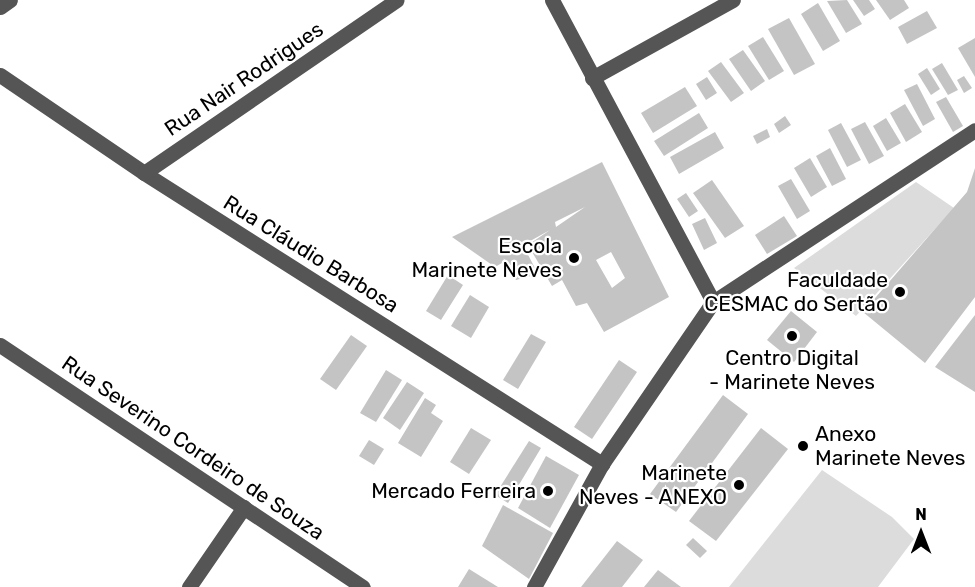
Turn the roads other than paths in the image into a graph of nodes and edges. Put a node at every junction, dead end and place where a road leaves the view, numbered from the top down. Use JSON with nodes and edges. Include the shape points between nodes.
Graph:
{"nodes":[{"id":1,"x":10,"y":0,"type":"edge"},
{"id":2,"x":397,"y":0,"type":"edge"},
{"id":3,"x":552,"y":0,"type":"edge"},
{"id":4,"x":733,"y":0,"type":"edge"},
{"id":5,"x":0,"y":7,"type":"edge"},
{"id":6,"x":0,"y":75,"type":"edge"},
{"id":7,"x":592,"y":78,"type":"junction"},
{"id":8,"x":974,"y":131,"type":"edge"},
{"id":9,"x":144,"y":173,"type":"junction"},
{"id":10,"x":713,"y":303,"type":"junction"},
{"id":11,"x":0,"y":345,"type":"edge"},
{"id":12,"x":602,"y":464,"type":"junction"},
{"id":13,"x":244,"y":507,"type":"junction"},
{"id":14,"x":189,"y":587,"type":"edge"},
{"id":15,"x":363,"y":587,"type":"edge"},
{"id":16,"x":534,"y":587,"type":"edge"}],
"edges":[{"from":1,"to":5,"type":"street"},
{"from":2,"to":9,"type":"street","name":"Rua Nair Rodrigues"},
{"from":3,"to":7,"type":"street"},
{"from":4,"to":7,"type":"street"},
{"from":6,"to":9,"type":"street","name":"Rua Cláudio Barbosa"},
{"from":7,"to":10,"type":"street"},
{"from":8,"to":10,"type":"street"},
{"from":9,"to":12,"type":"street","name":"Rua Cláudio Barbosa"},
{"from":10,"to":12,"type":"street"},
{"from":11,"to":13,"type":"street","name":"Rua Severino Cordeiro de Souza"},
{"from":12,"to":16,"type":"street"},
{"from":13,"to":14,"type":"street"},
{"from":13,"to":15,"type":"street","name":"Rua Severino Cordeiro de Souza"}]}
